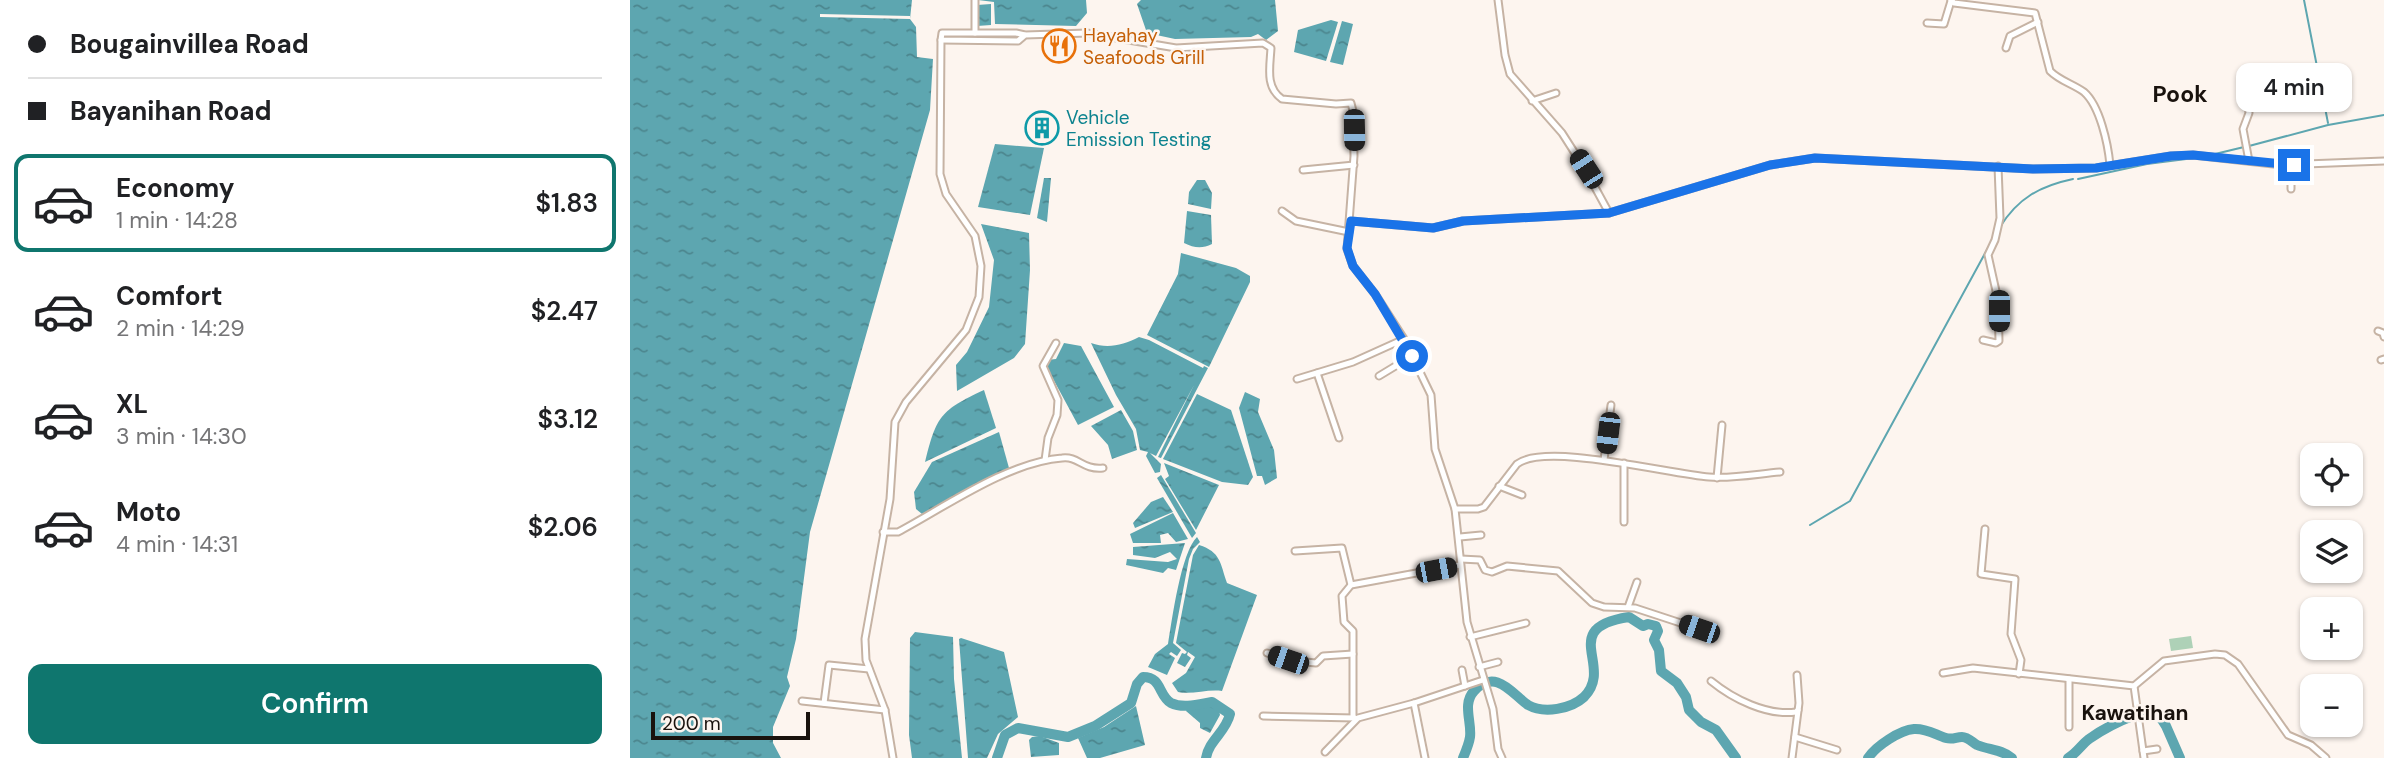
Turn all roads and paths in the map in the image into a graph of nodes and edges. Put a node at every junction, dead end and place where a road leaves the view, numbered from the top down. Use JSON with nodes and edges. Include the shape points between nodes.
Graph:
{"nodes":[{"id":1,"x":975,"y":0,"type":"edge"},
{"id":2,"x":1498,"y":0,"type":"edge"},
{"id":3,"x":1951,"y":0,"type":"edge"},
{"id":4,"x":2038,"y":22,"type":"junction"},
{"id":5,"x":1927,"y":23,"type":"dead end"},
{"id":6,"x":975,"y":33,"type":"junction"},
{"id":7,"x":1025,"y":35,"type":"junction"},
{"id":8,"x":941,"y":40,"type":"junction"},
{"id":9,"x":2006,"y":48,"type":"dead end"},
{"id":10,"x":2246,"y":79,"type":"dead end"},
{"id":11,"x":1556,"y":93,"type":"dead end"},
{"id":12,"x":1532,"y":101,"type":"junction"},
{"id":13,"x":2249,"y":161,"type":"junction"},
{"id":14,"x":2384,"y":162,"type":"edge"},
{"id":15,"x":2304,"y":163,"type":"junction"},
{"id":16,"x":1354,"y":165,"type":"junction"},
{"id":17,"x":2110,"y":165,"type":"junction"},
{"id":18,"x":1998,"y":166,"type":"junction"},
{"id":19,"x":1303,"y":170,"type":"dead end"},
{"id":20,"x":2291,"y":189,"type":"dead end"},
{"id":21,"x":1282,"y":211,"type":"dead end"},
{"id":22,"x":1609,"y":213,"type":"junction"},
{"id":23,"x":1351,"y":221,"type":"junction"},
{"id":24,"x":1349,"y":232,"type":"junction"},
{"id":25,"x":2378,"y":331,"type":"dead end"},
{"id":26,"x":2384,"y":337,"type":"edge"},
{"id":27,"x":1404,"y":339,"type":"junction"},
{"id":28,"x":1983,"y":341,"type":"dead end"},
{"id":29,"x":1056,"y":343,"type":"dead end"},
{"id":30,"x":1412,"y":356,"type":"junction"},
{"id":31,"x":1317,"y":373,"type":"junction"},
{"id":32,"x":1379,"y":376,"type":"dead end"},
{"id":33,"x":1297,"y":379,"type":"dead end"},
{"id":34,"x":1611,"y":405,"type":"dead end"},
{"id":35,"x":1722,"y":425,"type":"dead end"},
{"id":36,"x":1339,"y":438,"type":"dead end"},
{"id":37,"x":1045,"y":460,"type":"junction"},
{"id":38,"x":1604,"y":460,"type":"junction"},
{"id":39,"x":1624,"y":463,"type":"junction"},
{"id":40,"x":1102,"y":468,"type":"dead end"},
{"id":41,"x":1780,"y":472,"type":"dead end"},
{"id":42,"x":1717,"y":478,"type":"junction"},
{"id":43,"x":1499,"y":486,"type":"junction"},
{"id":44,"x":1522,"y":495,"type":"dead end"},
{"id":45,"x":1455,"y":509,"type":"junction"},
{"id":46,"x":1625,"y":523,"type":"dead end"},
{"id":47,"x":1985,"y":529,"type":"dead end"},
{"id":48,"x":883,"y":532,"type":"junction"},
{"id":49,"x":1481,"y":535,"type":"dead end"},
{"id":50,"x":1460,"y":537,"type":"junction"},
{"id":51,"x":1295,"y":551,"type":"dead end"},
{"id":52,"x":1460,"y":562,"type":"junction"},
{"id":53,"x":1637,"y":582,"type":"dead end"},
{"id":54,"x":1351,"y":585,"type":"junction"},
{"id":55,"x":1628,"y":607,"type":"junction"},
{"id":56,"x":1526,"y":623,"type":"dead end"},
{"id":57,"x":1699,"y":629,"type":"dead end"},
{"id":58,"x":1471,"y":637,"type":"junction"},
{"id":59,"x":1267,"y":653,"type":"dead end"},
{"id":60,"x":1353,"y":654,"type":"junction"},
{"id":61,"x":1498,"y":662,"type":"dead end"},
{"id":62,"x":1479,"y":667,"type":"junction"},
{"id":63,"x":869,"y":669,"type":"junction"},
{"id":64,"x":1462,"y":670,"type":"dead end"},
{"id":65,"x":1943,"y":673,"type":"dead end"},
{"id":66,"x":2019,"y":674,"type":"junction"},
{"id":67,"x":1797,"y":675,"type":"dead end"},
{"id":68,"x":2068,"y":679,"type":"junction"},
{"id":69,"x":1483,"y":681,"type":"junction"},
{"id":70,"x":1711,"y":681,"type":"dead end"},
{"id":71,"x":1465,"y":686,"type":"junction"},
{"id":72,"x":2134,"y":686,"type":"junction"},
{"id":73,"x":802,"y":701,"type":"dead end"},
{"id":74,"x":824,"y":703,"type":"junction"},
{"id":75,"x":1414,"y":703,"type":"junction"},
{"id":76,"x":885,"y":710,"type":"junction"},
{"id":77,"x":1798,"y":710,"type":"junction"},
{"id":78,"x":1264,"y":716,"type":"dead end"},
{"id":79,"x":1355,"y":718,"type":"junction"},
{"id":80,"x":2069,"y":727,"type":"dead end"},
{"id":81,"x":1795,"y":737,"type":"junction"},
{"id":82,"x":2157,"y":749,"type":"dead end"},
{"id":83,"x":1837,"y":750,"type":"dead end"},
{"id":84,"x":1325,"y":752,"type":"dead end"},
{"id":85,"x":2144,"y":754,"type":"edge"},
{"id":86,"x":893,"y":758,"type":"edge"},
{"id":87,"x":1425,"y":758,"type":"edge"},
{"id":88,"x":1502,"y":758,"type":"edge"},
{"id":89,"x":1792,"y":758,"type":"edge"},
{"id":90,"x":2326,"y":758,"type":"edge"}],
"edges":[{"from":1,"to":6,"type":"street"},
{"from":2,"to":12,"type":"street","via":[[1510,74]]},
{"from":3,"to":4,"type":"street","via":[[2035,13]]},
{"from":3,"to":5,"type":"street","via":[[1944,24]]},
{"from":4,"to":9,"type":"street","via":[[2013,33]]},
{"from":4,"to":17,"type":"street","via":[[2050,71],[2095,106]]},
{"from":6,"to":7,"type":"street"},
{"from":6,"to":8,"type":"street","via":[[942,33]]},
{"from":7,"to":8,"type":"street","via":[[1018,41]]},
{"from":7,"to":16,"type":"street","via":[[1087,33],[1176,48],[1263,43],[1271,48],[1269,80],[1276,95],[1351,103]]},
{"from":8,"to":48,"type":"street","via":[[940,174],[946,194],[975,236],[981,266],[979,297],[966,330],[906,402],[895,422]]},
{"from":10,"to":13,"type":"street","via":[[2249,113],[2244,129]]},
{"from":11,"to":12,"type":"street"},
{"from":12,"to":22,"type":"street","via":[[1562,134]]},
{"from":13,"to":15,"type":"street"},
{"from":13,"to":17,"type":"street","via":[[2193,155]]},
{"from":14,"to":15,"type":"street"},
{"from":15,"to":20,"type":"street","via":[[2303,173],[2291,178]]},
{"from":16,"to":19,"type":"street"},
{"from":16,"to":23,"type":"street"},
{"from":17,"to":18,"type":"street","via":[[2074,169]]},
{"from":18,"to":22,"type":"street","via":[[1815,158],[1770,165]]},
{"from":18,"to":28,"type":"street","via":[[2000,218],[1989,255],[1998,300],[1999,341]]},
{"from":21,"to":24,"type":"street","via":[[1296,221]]},
{"from":22,"to":23,"type":"street","via":[[1463,221],[1433,228]]},
{"from":23,"to":24,"type":"street"},
{"from":24,"to":27,"type":"street","via":[[1347,248],[1353,266]]},
{"from":25,"to":26,"type":"street"},
{"from":27,"to":30,"type":"street"},
{"from":27,"to":31,"type":"street"},
{"from":29,"to":37,"type":"street","via":[[1043,366],[1058,400]]},
{"from":30,"to":32,"type":"street"},
{"from":30,"to":45,"type":"street","via":[[1431,395],[1435,449]]},
{"from":31,"to":33,"type":"street"},
{"from":31,"to":36,"type":"street"},
{"from":34,"to":38,"type":"street"},
{"from":35,"to":42,"type":"street"},
{"from":37,"to":40,"type":"street","via":[[1062,457],[1076,459],[1090,469]]},
{"from":37,"to":48,"type":"street","via":[[999,476],[898,532]]},
{"from":38,"to":39,"type":"street"},
{"from":38,"to":43,"type":"street","via":[[1523,459]]},
{"from":39,"to":42,"type":"street"},
{"from":39,"to":46,"type":"street"},
{"from":41,"to":42,"type":"street"},
{"from":43,"to":44,"type":"street"},
{"from":43,"to":45,"type":"street","via":[[1484,507]]},
{"from":45,"to":50,"type":"street"},
{"from":47,"to":66,"type":"street","via":[[1981,574],[2015,579],[2011,634],[2021,660]]},
{"from":48,"to":63,"type":"street","via":[[866,628]]},
{"from":49,"to":50,"type":"street"},
{"from":50,"to":52,"type":"street"},
{"from":51,"to":54,"type":"street","via":[[1342,548]]},
{"from":52,"to":54,"type":"street"},
{"from":52,"to":55,"type":"street","via":[[1479,560],[1488,571],[1507,566],[1558,571],[1592,603]]},
{"from":52,"to":58,"type":"street"},
{"from":53,"to":55,"type":"street"},
{"from":54,"to":60,"type":"street","via":[[1342,596],[1344,622],[1353,629]]},
{"from":55,"to":57,"type":"street"},
{"from":56,"to":58,"type":"street"},
{"from":58,"to":62,"type":"street"},
{"from":59,"to":60,"type":"street","via":[[1316,663],[1323,656]]},
{"from":60,"to":79,"type":"street"},
{"from":61,"to":62,"type":"street"},
{"from":62,"to":69,"type":"street"},
{"from":63,"to":74,"type":"street","via":[[829,665]]},
{"from":63,"to":76,"type":"street"},
{"from":64,"to":71,"type":"street"},
{"from":65,"to":66,"type":"street","via":[[1973,668]]},
{"from":66,"to":68,"type":"street"},
{"from":67,"to":77,"type":"street"},
{"from":68,"to":72,"type":"street"},
{"from":68,"to":80,"type":"street"},
{"from":69,"to":71,"type":"street"},
{"from":69,"to":88,"type":"street"},
{"from":70,"to":77,"type":"street","via":[[1744,701],[1781,713]]},
{"from":71,"to":75,"type":"street"},
{"from":72,"to":85,"type":"street"},
{"from":72,"to":90,"type":"street","via":[[2164,660],[2225,655],[2238,664],[2288,735]]},
{"from":73,"to":74,"type":"street"},
{"from":74,"to":76,"type":"street"},
{"from":75,"to":79,"type":"street"},
{"from":75,"to":87,"type":"street"},
{"from":76,"to":86,"type":"street"},
{"from":77,"to":81,"type":"street"},
{"from":78,"to":79,"type":"street"},
{"from":79,"to":84,"type":"street"},
{"from":81,"to":83,"type":"street"},
{"from":81,"to":89,"type":"street"},
{"from":82,"to":85,"type":"street"}]}
